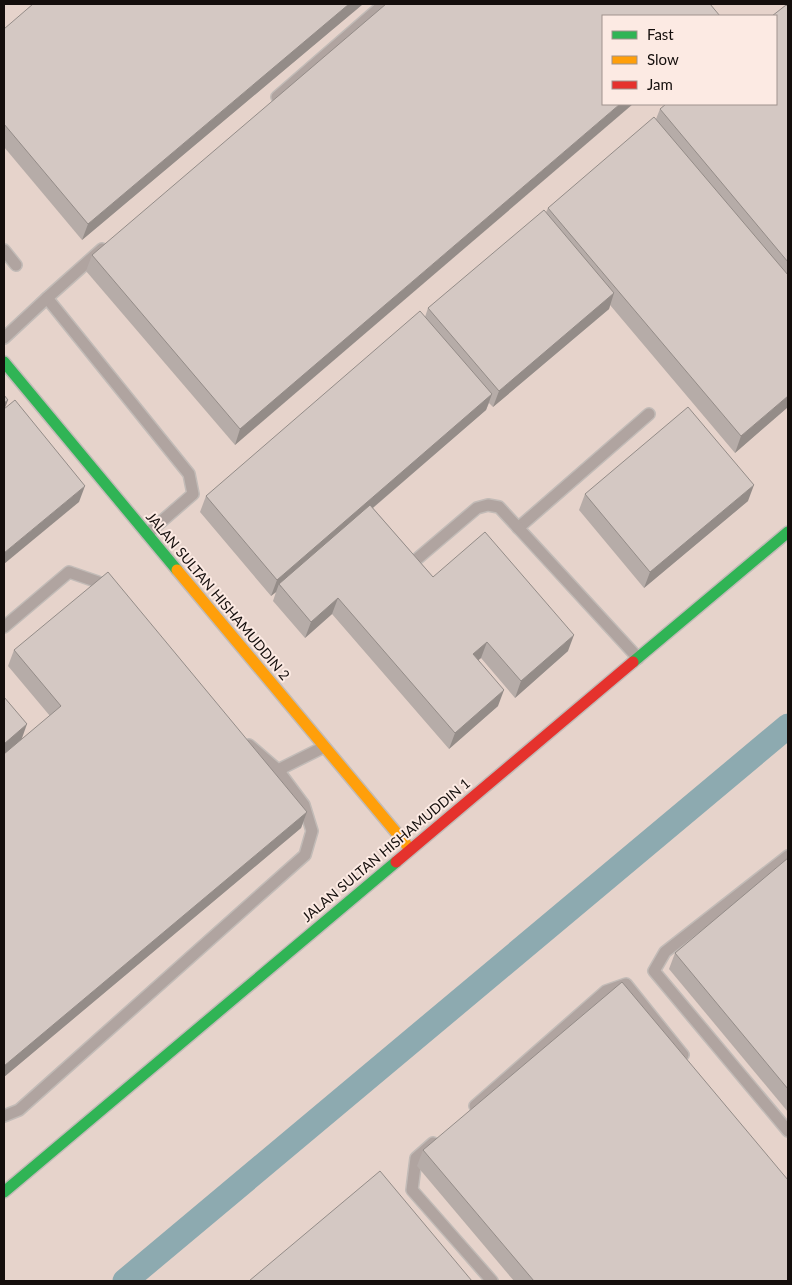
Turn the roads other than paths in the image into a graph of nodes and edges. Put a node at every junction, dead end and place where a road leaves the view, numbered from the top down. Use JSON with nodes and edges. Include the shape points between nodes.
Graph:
{"nodes":[{"id":1,"x":384,"y":4,"type":"edge"},
{"id":2,"x":272,"y":102,"type":"edge"},
{"id":3,"x":114,"y":239,"type":"edge"},
{"id":4,"x":4,"y":250,"type":"edge"},
{"id":5,"x":16,"y":265,"type":"dead end"},
{"id":6,"x":46,"y":298,"type":"junction"},
{"id":7,"x":4,"y":338,"type":"edge"},
{"id":8,"x":4,"y":362,"type":"edge"},
{"id":9,"x":649,"y":414,"type":"dead end"},
{"id":10,"x":518,"y":528,"type":"junction"},
{"id":11,"x":788,"y":532,"type":"edge"},
{"id":12,"x":147,"y":534,"type":"junction"},
{"id":13,"x":411,"y":564,"type":"edge"},
{"id":14,"x":118,"y":604,"type":"edge"},
{"id":15,"x":4,"y":627,"type":"edge"},
{"id":16,"x":638,"y":658,"type":"junction"},
{"id":17,"x":243,"y":740,"type":"edge"},
{"id":18,"x":324,"y":747,"type":"junction"},
{"id":19,"x":278,"y":770,"type":"junction"},
{"id":20,"x":410,"y":849,"type":"junction"},
{"id":21,"x":788,"y":856,"type":"edge"},
{"id":22,"x":688,"y":1061,"type":"edge"},
{"id":23,"x":467,"y":1113,"type":"edge"},
{"id":24,"x":4,"y":1116,"type":"edge"},
{"id":25,"x":788,"y":1131,"type":"edge"},
{"id":26,"x":445,"y":1133,"type":"edge"},
{"id":27,"x":4,"y":1192,"type":"edge"},
{"id":28,"x":492,"y":1281,"type":"edge"}],
"edges":[{"from":1,"to":2,"type":"lane"},
{"from":3,"to":6,"type":"lane"},
{"from":4,"to":5,"type":"lane"},
{"from":6,"to":7,"type":"lane"},
{"from":6,"to":12,"type":"lane","via":[[189,474],[193,494]]},
{"from":8,"to":12,"type":"street","name":"JALAN SULTAN HISHAMUDDIN 2"},
{"from":9,"to":10,"type":"lane"},
{"from":10,"to":13,"type":"lane","via":[[499,506],[477,508]]},
{"from":10,"to":16,"type":"lane"},
{"from":11,"to":16,"type":"street","name":"JALAN SULTAN HISHAMUDDIN 1"},
{"from":12,"to":18,"type":"street","name":"JALAN SULTAN HISHAMUDDIN 2"},
{"from":14,"to":15,"type":"lane","via":[[98,582],[69,572]]},
{"from":16,"to":20,"type":"street","name":"JALAN SULTAN HISHAMUDDIN 1"},
{"from":17,"to":19,"type":"lane"},
{"from":18,"to":19,"type":"lane"},
{"from":18,"to":20,"type":"street","name":"JALAN SULTAN HISHAMUDDIN 2"},
{"from":19,"to":24,"type":"lane","via":[[304,805],[312,831],[305,855],[19,1110]]},
{"from":20,"to":27,"type":"street","name":"JALAN SULTAN HISHAMUDDIN 1"},
{"from":21,"to":25,"type":"lane","via":[[666,952],[654,971]]},
{"from":22,"to":23,"type":"lane","via":[[626,984],[606,991]]},
{"from":26,"to":28,"type":"lane","via":[[416,1158],[412,1190]]}]}
